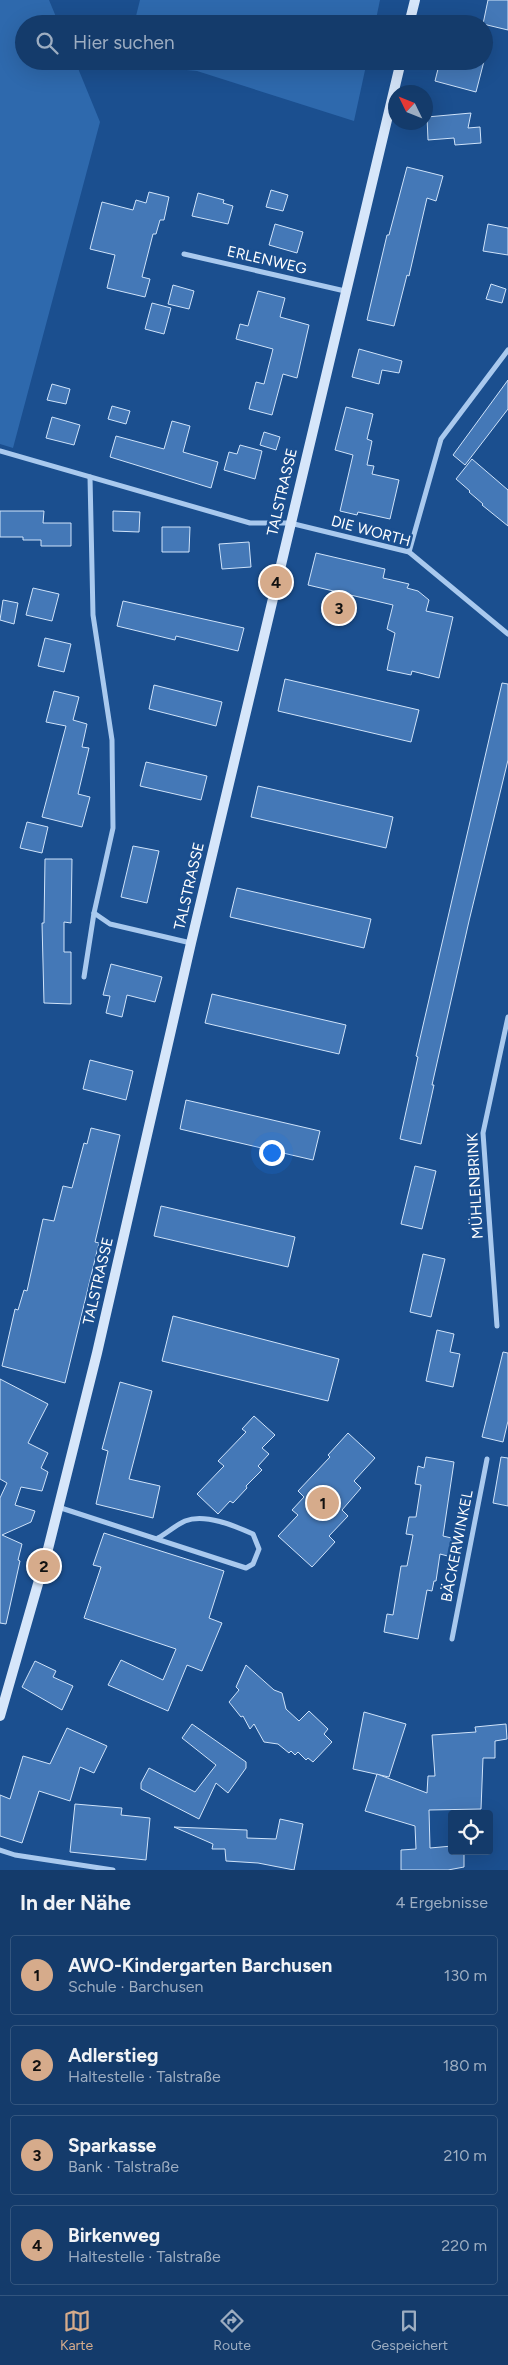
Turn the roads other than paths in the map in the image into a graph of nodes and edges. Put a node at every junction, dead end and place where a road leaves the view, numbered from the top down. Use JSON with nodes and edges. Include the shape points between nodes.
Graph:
{"nodes":[{"id":1,"x":415,"y":0,"type":"edge"},
{"id":2,"x":411,"y":15,"type":"edge"},
{"id":3,"x":399,"y":70,"type":"edge"},
{"id":4,"x":184,"y":254,"type":"dead end"},
{"id":5,"x":345,"y":291,"type":"junction"},
{"id":6,"x":508,"y":350,"type":"edge"},
{"id":7,"x":0,"y":450,"type":"edge"},
{"id":8,"x":90,"y":477,"type":"junction"},
{"id":9,"x":290,"y":523,"type":"junction"},
{"id":10,"x":409,"y":552,"type":"junction"},
{"id":11,"x":508,"y":634,"type":"edge"},
{"id":12,"x":94,"y":913,"type":"junction"},
{"id":13,"x":191,"y":943,"type":"junction"},
{"id":14,"x":84,"y":977,"type":"dead end"},
{"id":15,"x":508,"y":1017,"type":"edge"},
{"id":16,"x":497,"y":1326,"type":"dead end"},
{"id":17,"x":487,"y":1459,"type":"dead end"},
{"id":18,"x":57,"y":1506,"type":"junction"},
{"id":19,"x":158,"y":1538,"type":"junction"},
{"id":20,"x":452,"y":1639,"type":"dead end"},
{"id":21,"x":0,"y":1716,"type":"edge"},
{"id":22,"x":0,"y":1850,"type":"edge"},
{"id":23,"x":113,"y":1870,"type":"edge"}],
"edges":[{"from":1,"to":2,"type":"street"},
{"from":3,"to":5,"type":"street","name":"TALSTRASSE"},
{"from":4,"to":5,"type":"street","name":"ERLENWEG"},
{"from":5,"to":9,"type":"street","name":"TALSTRASSE"},
{"from":6,"to":10,"type":"street","via":[[441,439]]},
{"from":7,"to":8,"type":"street","name":"DIE WORTH"},
{"from":8,"to":9,"type":"street","name":"DIE WORTH","via":[[250,523]]},
{"from":8,"to":12,"type":"street","via":[[93,615],[112,740],[113,828]]},
{"from":9,"to":10,"type":"street","name":"DIE WORTH"},
{"from":9,"to":13,"type":"street","name":"TALSTRASSE"},
{"from":10,"to":11,"type":"street","name":"DIE WORTH"},
{"from":12,"to":13,"type":"street","via":[[110,924]]},
{"from":12,"to":14,"type":"street"},
{"from":13,"to":18,"type":"street","name":"TALSTRASSE","via":[[97,1353]]},
{"from":15,"to":16,"type":"street","name":"MÜHLENBRINK","via":[[482,1133]]},
{"from":17,"to":20,"type":"street","name":"BÄCKERWINKEL"},
{"from":18,"to":19,"type":"street"},
{"from":18,"to":21,"type":"street","name":"TALSTRASSE","via":[[41,1575]]},
{"from":19,"to":19,"type":"street","via":[[246,1568],[254,1564],[259,1549],[254,1534],[203,1518],[186,1521]]},
{"from":22,"to":23,"type":"street"}]}
